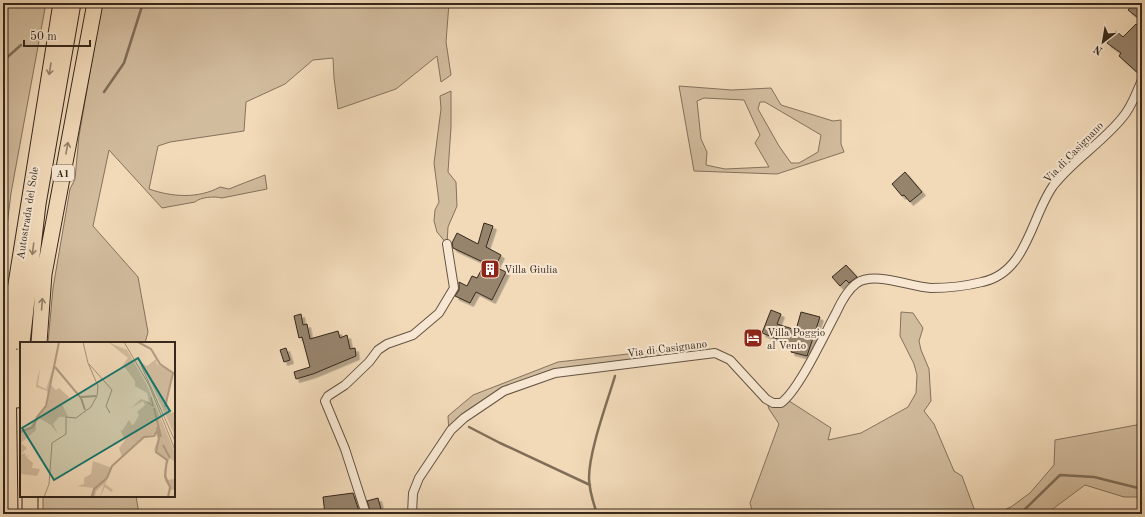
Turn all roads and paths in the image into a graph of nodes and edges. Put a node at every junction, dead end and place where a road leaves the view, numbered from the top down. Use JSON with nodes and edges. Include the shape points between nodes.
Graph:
{"nodes":[{"id":1,"x":61,"y":3,"type":"edge"},
{"id":2,"x":73,"y":3,"type":"edge"},
{"id":3,"x":94,"y":3,"type":"edge"},
{"id":4,"x":1142,"y":80,"type":"edge"},
{"id":5,"x":448,"y":244,"type":"dead end"},
{"id":6,"x":22,"y":342,"type":"edge"},
{"id":7,"x":38,"y":342,"type":"edge"},
{"id":8,"x":20,"y":369,"type":"edge"},
{"id":9,"x":10,"y":497,"type":"junction"},
{"id":10,"x":30,"y":497,"type":"edge"},
{"id":11,"x":10,"y":514,"type":"edge"},
{"id":12,"x":30,"y":514,"type":"edge"},
{"id":13,"x":366,"y":514,"type":"edge"},
{"id":14,"x":412,"y":514,"type":"edge"}],
"edges":[{"from":1,"to":9,"type":"highway","name":"Autostrada del Sole","one_way":true,"via":[[12,309],[8,370]]},
{"from":2,"to":6,"type":"highway","name":"Autostrada del Sole","number":"A1","one_way":true,"via":[[38,204]]},
{"from":7,"to":3,"type":"highway","number":"A1","one_way":true,"via":[[44,274]]},
{"from":4,"to":14,"type":"street","name":"Via di Casignano","via":[[1122,118],[1053,186],[1021,253],[996,277],[983,282],[930,288],[881,279],[858,282],[845,296],[794,389],[781,403],[773,403],[766,398],[730,360],[715,353],[555,373],[504,391],[451,430],[419,478],[413,493]]},
{"from":5,"to":13,"type":"street","via":[[454,288],[439,313],[413,335],[378,350],[369,362],[325,401],[345,449]]},
{"from":8,"to":9,"type":"highway","name":"Autostrada del Sole"},
{"from":9,"to":11,"type":"highway","name":"Autostrada del Sole"},
{"from":10,"to":12,"type":"highway"}]}
